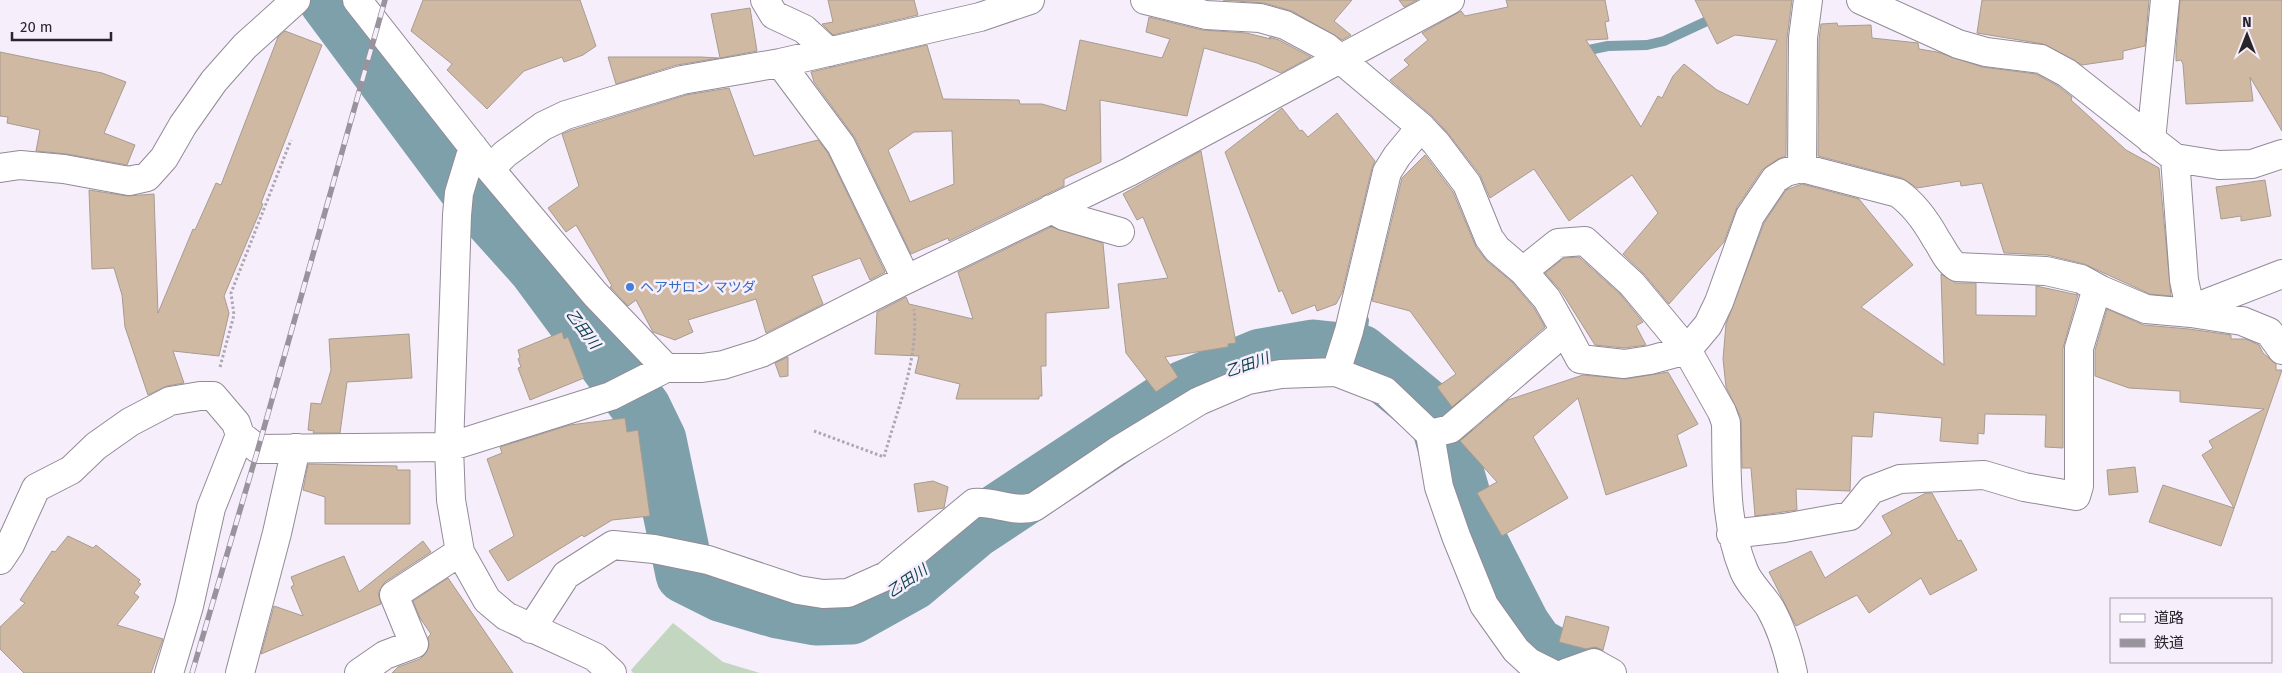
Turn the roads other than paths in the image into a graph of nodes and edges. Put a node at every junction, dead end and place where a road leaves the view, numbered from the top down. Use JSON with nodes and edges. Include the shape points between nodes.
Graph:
{"nodes":[{"id":1,"x":296,"y":0,"type":"edge"},
{"id":2,"x":357,"y":0,"type":"edge"},
{"id":3,"x":765,"y":0,"type":"edge"},
{"id":4,"x":1030,"y":0,"type":"edge"},
{"id":5,"x":1450,"y":0,"type":"edge"},
{"id":6,"x":1808,"y":0,"type":"edge"},
{"id":7,"x":1861,"y":0,"type":"edge"},
{"id":8,"x":2165,"y":0,"type":"edge"},
{"id":9,"x":1163,"y":2,"type":"edge"},
{"id":10,"x":990,"y":6,"type":"edge"},
{"id":11,"x":830,"y":52,"type":"junction"},
{"id":12,"x":1339,"y":58,"type":"junction"},
{"id":13,"x":780,"y":63,"type":"junction"},
{"id":14,"x":1429,"y":135,"type":"junction"},
{"id":15,"x":2151,"y":140,"type":"junction"},
{"id":16,"x":2282,"y":154,"type":"edge"},
{"id":17,"x":2176,"y":158,"type":"junction"},
{"id":18,"x":477,"y":160,"type":"junction"},
{"id":19,"x":0,"y":168,"type":"edge"},
{"id":20,"x":1802,"y":168,"type":"junction"},
{"id":21,"x":1051,"y":209,"type":"junction"},
{"id":22,"x":1120,"y":232,"type":"dead end"},
{"id":23,"x":1524,"y":271,"type":"junction"},
{"id":24,"x":2282,"y":274,"type":"edge"},
{"id":25,"x":903,"y":281,"type":"junction"},
{"id":26,"x":2097,"y":288,"type":"junction"},
{"id":27,"x":2191,"y":313,"type":"junction"},
{"id":28,"x":1565,"y":331,"type":"junction"},
{"id":29,"x":1687,"y":350,"type":"junction"},
{"id":30,"x":2282,"y":350,"type":"edge"},
{"id":31,"x":666,"y":368,"type":"junction"},
{"id":32,"x":1336,"y":372,"type":"junction"},
{"id":33,"x":1430,"y":434,"type":"junction"},
{"id":34,"x":240,"y":435,"type":"junction"},
{"id":35,"x":450,"y":447,"type":"junction"},
{"id":36,"x":296,"y":448,"type":"junction"},
{"id":37,"x":1731,"y":534,"type":"junction"},
{"id":38,"x":460,"y":552,"type":"junction"},
{"id":39,"x":0,"y":560,"type":"edge"},
{"id":40,"x":531,"y":629,"type":"junction"},
{"id":41,"x":169,"y":673,"type":"edge"},
{"id":42,"x":240,"y":673,"type":"edge"},
{"id":43,"x":359,"y":673,"type":"edge"},
{"id":44,"x":612,"y":673,"type":"edge"},
{"id":45,"x":1551,"y":673,"type":"edge"},
{"id":46,"x":1566,"y":673,"type":"edge"},
{"id":47,"x":1612,"y":673,"type":"edge"},
{"id":48,"x":1793,"y":673,"type":"edge"}],
"edges":[{"from":1,"to":19,"type":"street","via":[[245,46],[214,81],[164,158],[147,176],[129,181],[64,169],[20,165]]},
{"from":2,"to":18,"type":"street"},
{"from":3,"to":11,"type":"street","via":[[774,15],[804,29]]},
{"from":4,"to":10,"type":"street"},
{"from":5,"to":12,"type":"street"},
{"from":6,"to":20,"type":"street","via":[[1803,38]]},
{"from":7,"to":15,"type":"street","via":[[1958,44],[1986,52],[2041,59],[2067,73]]},
{"from":8,"to":15,"type":"street"},
{"from":9,"to":12,"type":"street","via":[[1206,15],[1260,18],[1285,24]]},
{"from":10,"to":11,"type":"street","via":[[980,17]]},
{"from":11,"to":13,"type":"street"},
{"from":12,"to":14,"type":"street"},
{"from":12,"to":21,"type":"street","via":[[1129,172]]},
{"from":13,"to":18,"type":"street","via":[[682,80],[566,115],[543,126],[506,154]]},
{"from":13,"to":25,"type":"street","via":[[841,145]]},
{"from":14,"to":23,"type":"street","via":[[1466,184],[1489,238],[1497,249]]},
{"from":14,"to":32,"type":"street","via":[[1397,156],[1387,172]]},
{"from":15,"to":17,"type":"street"},
{"from":16,"to":17,"type":"street","via":[[2252,164],[2219,165]]},
{"from":17,"to":27,"type":"street","via":[[2184,280]]},
{"from":18,"to":31,"type":"street","via":[[595,294]]},
{"from":18,"to":35,"type":"street","via":[[459,194]]},
{"from":20,"to":26,"type":"street","via":[[1898,193],[1921,215],[1957,267],[2046,271],[2081,279]]},
{"from":20,"to":29,"type":"street","via":[[1775,179],[1750,216],[1719,302],[1708,325]]},
{"from":21,"to":22,"type":"street","via":[[1064,216]]},
{"from":21,"to":25,"type":"street"},
{"from":23,"to":28,"type":"street","via":[[1547,299]]},
{"from":23,"to":29,"type":"street","via":[[1558,243],[1585,240],[1632,284]]},
{"from":24,"to":27,"type":"street","via":[[2207,303]]},
{"from":25,"to":31,"type":"street","via":[[761,353],[723,365]]},
{"from":26,"to":27,"type":"street","via":[[2146,309]]},
{"from":26,"to":37,"type":"street","via":[[2079,348],[2079,486],[2076,496],[2024,487],[1984,475],[1900,479],[1871,490],[1850,516]]},
{"from":27,"to":30,"type":"street","via":[[2242,321],[2270,332]]},
{"from":28,"to":29,"type":"street","via":[[1580,359],[1624,364]]},
{"from":28,"to":33,"type":"street","via":[[1450,429]]},
{"from":29,"to":37,"type":"street","via":[[1726,423]]},
{"from":31,"to":35,"type":"street","via":[[611,396]]},
{"from":32,"to":33,"type":"street","via":[[1385,391]]},
{"from":32,"to":40,"type":"street","via":[[1281,374],[1248,380],[1199,401],[1034,507],[1025,510],[974,503],[886,576],[848,593],[798,590],[708,560],[613,545],[566,575]]},
{"from":33,"to":45,"type":"street","via":[[1440,487],[1484,605],[1516,650],[1529,662]]},
{"from":34,"to":36,"type":"street","via":[[258,449]]},
{"from":34,"to":39,"type":"street","via":[[236,423],[213,396],[170,401],[130,422],[96,446],[71,470],[36,488]]},
{"from":34,"to":41,"type":"street","via":[[211,508],[189,606]]},
{"from":35,"to":36,"type":"street"},
{"from":35,"to":38,"type":"street","via":[[451,500]]},
{"from":36,"to":42,"type":"street"},
{"from":37,"to":48,"type":"street","via":[[1744,573],[1770,608],[1786,643]]},
{"from":38,"to":40,"type":"street","via":[[486,600],[506,616]]},
{"from":38,"to":43,"type":"street","via":[[394,595],[414,644],[385,655]]},
{"from":40,"to":44,"type":"street","via":[[594,657]]},
{"from":46,"to":47,"type":"street","via":[[1594,663]]}]}
